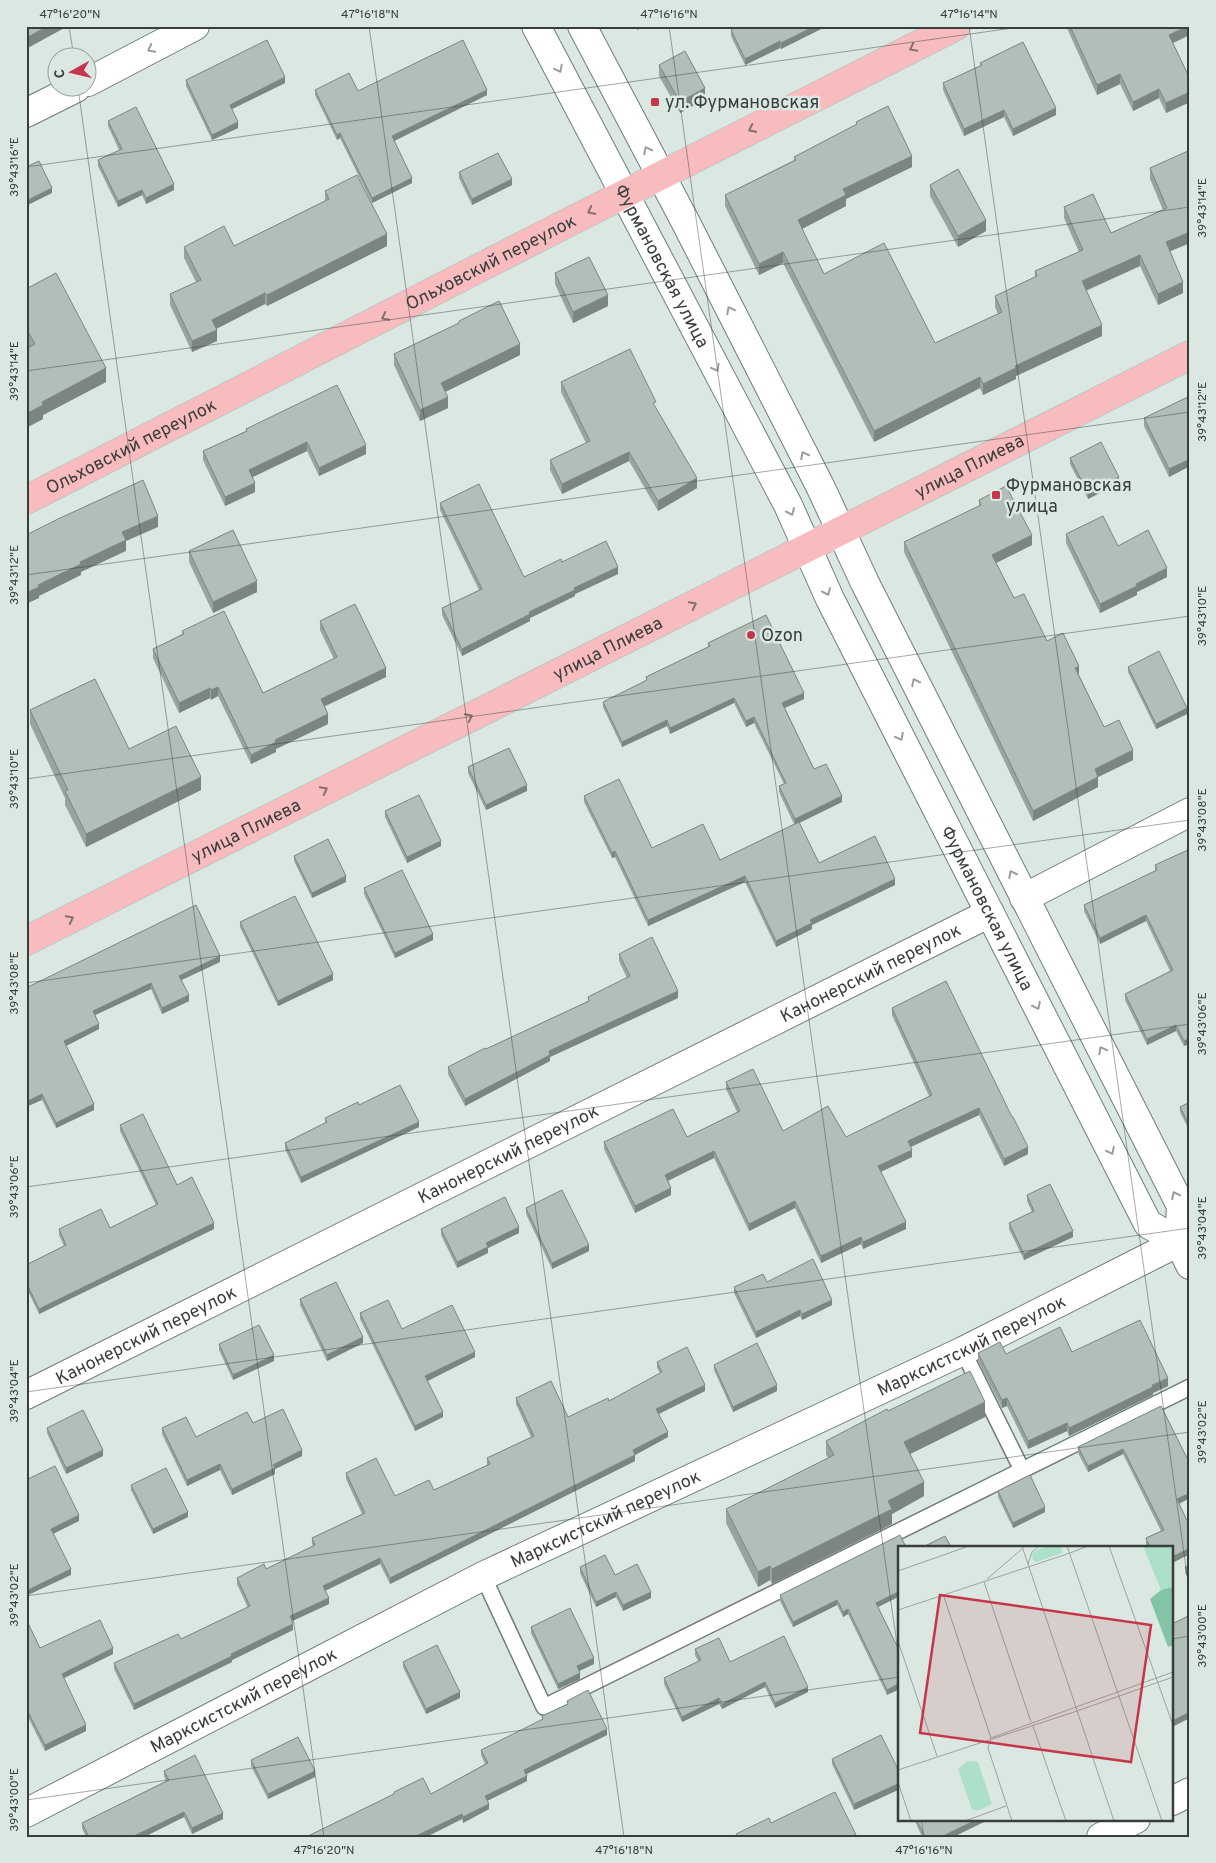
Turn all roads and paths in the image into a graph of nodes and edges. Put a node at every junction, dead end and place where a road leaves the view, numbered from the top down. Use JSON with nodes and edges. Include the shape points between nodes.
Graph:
{"nodes":[{"id":1,"x":194,"y":26,"type":"edge"},
{"id":2,"x":536,"y":26,"type":"edge"},
{"id":3,"x":582,"y":26,"type":"edge"},
{"id":4,"x":956,"y":26,"type":"edge"},
{"id":5,"x":98,"y":77,"type":"edge"},
{"id":6,"x":56,"y":98,"type":"edge"},
{"id":7,"x":26,"y":113,"type":"edge"},
{"id":8,"x":661,"y":176,"type":"junction"},
{"id":9,"x":624,"y":194,"type":"junction"},
{"id":10,"x":1190,"y":355,"type":"edge"},
{"id":11,"x":26,"y":500,"type":"edge"},
{"id":12,"x":841,"y":530,"type":"junction"},
{"id":13,"x":807,"y":547,"type":"junction"},
{"id":14,"x":1190,"y":812,"type":"edge"},
{"id":15,"x":1024,"y":898,"type":"junction"},
{"id":16,"x":990,"y":913,"type":"junction"},
{"id":17,"x":26,"y":941,"type":"edge"},
{"id":18,"x":1186,"y":1252,"type":"edge"},
{"id":19,"x":963,"y":1351,"type":"junction"},
{"id":20,"x":1190,"y":1387,"type":"edge"},
{"id":21,"x":26,"y":1396,"type":"edge"},
{"id":22,"x":1022,"y":1470,"type":"junction"},
{"id":23,"x":483,"y":1576,"type":"junction"},
{"id":24,"x":1190,"y":1792,"type":"edge"},
{"id":25,"x":1174,"y":1800,"type":"edge"},
{"id":26,"x":26,"y":1813,"type":"edge"},
{"id":27,"x":1134,"y":1820,"type":"edge"},
{"id":28,"x":1101,"y":1837,"type":"edge"}],
"edges":[{"from":1,"to":5,"type":"street","one_way":true},
{"from":2,"to":9,"type":"street","name":"Фурмановская улица","one_way":true},
{"from":8,"to":3,"type":"street","one_way":true},
{"from":4,"to":8,"type":"main road","name":"Ольховский переулок","one_way":true},
{"from":6,"to":7,"type":"street"},
{"from":8,"to":9,"type":"main road","name":"Ольховский переулок"},
{"from":12,"to":8,"type":"street","one_way":true},
{"from":9,"to":11,"type":"main road","name":"Ольховский переулок","one_way":true},
{"from":9,"to":13,"type":"street","name":"Фурмановская улица","one_way":true},
{"from":10,"to":12,"type":"main road","name":"улица Плиева"},
{"from":12,"to":13,"type":"main road","name":"улица Плиева"},
{"from":15,"to":12,"type":"street","one_way":true},
{"from":13,"to":16,"type":"street","name":"Фурмановская улица","one_way":true,"via":[[830,600]]},
{"from":17,"to":13,"type":"main road","name":"улица Плиева","one_way":true},
{"from":14,"to":15,"type":"street"},
{"from":18,"to":15,"type":"street","one_way":true,"via":[[1181,1206]]},
{"from":16,"to":18,"type":"street","name":"Фурмановская улица","one_way":true,"via":[[1148,1224]]},
{"from":16,"to":21,"type":"street","name":"Канонерский переулок"},
{"from":18,"to":19,"type":"street","name":"Марксистский переулок"},
{"from":19,"to":22,"type":"lane"},
{"from":19,"to":23,"type":"street","name":"Марксистский переулок"},
{"from":20,"to":22,"type":"lane"},
{"from":22,"to":23,"type":"lane","via":[[544,1707]]},
{"from":23,"to":26,"type":"street","name":"Марксистский переулок"},
{"from":24,"to":25,"type":"street"},
{"from":27,"to":28,"type":"street"}]}
